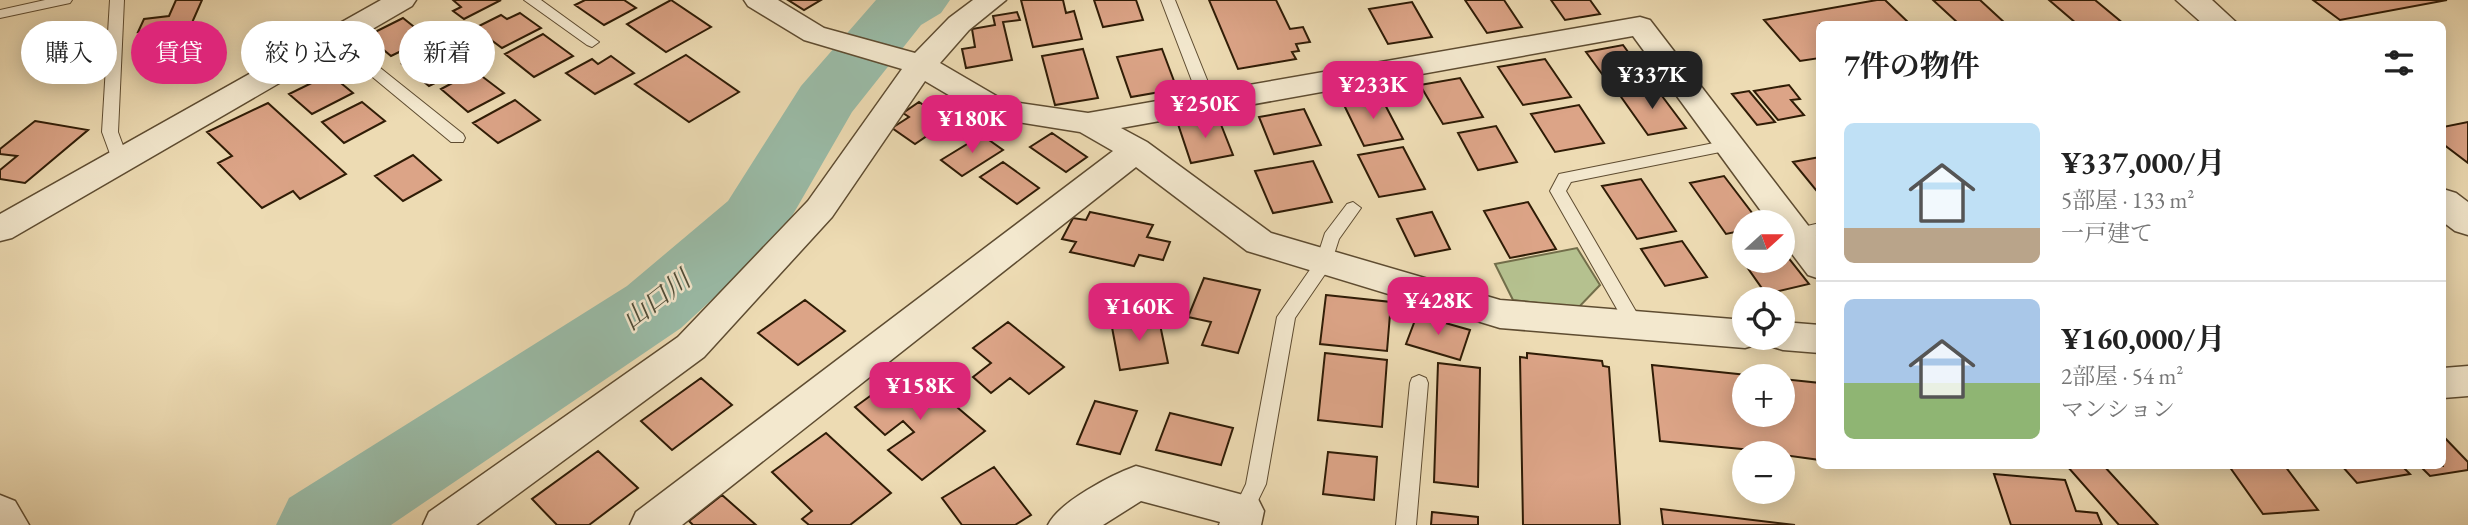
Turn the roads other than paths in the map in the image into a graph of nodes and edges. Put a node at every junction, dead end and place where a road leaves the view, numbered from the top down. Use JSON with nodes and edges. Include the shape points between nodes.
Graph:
{"nodes":[{"id":1,"x":65,"y":0,"type":"edge"},
{"id":2,"x":117,"y":0,"type":"edge"},
{"id":3,"x":402,"y":0,"type":"edge"},
{"id":4,"x":531,"y":0,"type":"edge"},
{"id":5,"x":758,"y":0,"type":"edge"},
{"id":6,"x":992,"y":0,"type":"edge"},
{"id":7,"x":1168,"y":0,"type":"edge"},
{"id":8,"x":2192,"y":0,"type":"edge"},
{"id":9,"x":0,"y":14,"type":"edge"},
{"id":10,"x":364,"y":21,"type":"edge"},
{"id":11,"x":2218,"y":21,"type":"edge"},
{"id":12,"x":592,"y":42,"type":"dead end"},
{"id":13,"x":921,"y":65,"type":"junction"},
{"id":14,"x":385,"y":79,"type":"edge"},
{"id":15,"x":255,"y":84,"type":"edge"},
{"id":16,"x":1208,"y":102,"type":"junction"},
{"id":17,"x":1088,"y":123,"type":"junction"},
{"id":18,"x":457,"y":138,"type":"dead end"},
{"id":19,"x":1729,"y":145,"type":"junction"},
{"id":20,"x":1136,"y":150,"type":"junction"},
{"id":21,"x":121,"y":162,"type":"junction"},
{"id":22,"x":2446,"y":204,"type":"edge"},
{"id":23,"x":1353,"y":208,"type":"dead end"},
{"id":24,"x":2468,"y":222,"type":"edge"},
{"id":25,"x":0,"y":229,"type":"edge"},
{"id":26,"x":1808,"y":231,"type":"edge"},
{"id":27,"x":1816,"y":254,"type":"edge"},
{"id":28,"x":1324,"y":262,"type":"junction"},
{"id":29,"x":1636,"y":327,"type":"junction"},
{"id":30,"x":1732,"y":333,"type":"edge"},
{"id":31,"x":1795,"y":337,"type":"edge"},
{"id":32,"x":1816,"y":339,"type":"edge"},
{"id":33,"x":2468,"y":382,"type":"edge"},
{"id":34,"x":1419,"y":383,"type":"dead end"},
{"id":35,"x":2446,"y":383,"type":"edge"},
{"id":36,"x":0,"y":513,"type":"edge"},
{"id":37,"x":1242,"y":518,"type":"edge"},
{"id":38,"x":8,"y":525,"type":"edge"},
{"id":39,"x":444,"y":525,"type":"edge"},
{"id":40,"x":651,"y":525,"type":"edge"},
{"id":41,"x":1069,"y":525,"type":"edge"},
{"id":42,"x":1406,"y":525,"type":"edge"}],
"edges":[{"from":1,"to":9,"type":"lane"},
{"from":2,"to":21,"type":"lane","via":[[110,132]]},
{"from":3,"to":10,"type":"street"},
{"from":4,"to":12,"type":"lane"},
{"from":5,"to":13,"type":"street","via":[[814,34]]},
{"from":6,"to":13,"type":"street","via":[[959,24]]},
{"from":7,"to":16,"type":"lane"},
{"from":8,"to":11,"type":"street"},
{"from":13,"to":17,"type":"street","via":[[997,110]]},
{"from":13,"to":39,"type":"street","via":[[820,209],[691,347]]},
{"from":14,"to":18,"type":"lane"},
{"from":15,"to":21,"type":"street"},
{"from":16,"to":17,"type":"street"},
{"from":16,"to":19,"type":"street","via":[[1640,26]]},
{"from":17,"to":20,"type":"street"},
{"from":19,"to":26,"type":"street"},
{"from":19,"to":29,"type":"lane","via":[[1565,178],[1558,191]]},
{"from":20,"to":28,"type":"street","via":[[1259,242]]},
{"from":20,"to":40,"type":"street"},
{"from":21,"to":25,"type":"street"},
{"from":22,"to":24,"type":"street"},
{"from":23,"to":28,"type":"lane","via":[[1331,237]]},
{"from":26,"to":27,"type":"street"},
{"from":28,"to":29,"type":"street","via":[[1500,314]]},
{"from":28,"to":37,"type":"lane","via":[[1286,317],[1256,484]]},
{"from":29,"to":30,"type":"street"},
{"from":31,"to":32,"type":"street"},
{"from":33,"to":35,"type":"street"},
{"from":34,"to":42,"type":"lane"},
{"from":36,"to":38,"type":"street"},
{"from":37,"to":41,"type":"street","via":[[1136,483]]}]}
